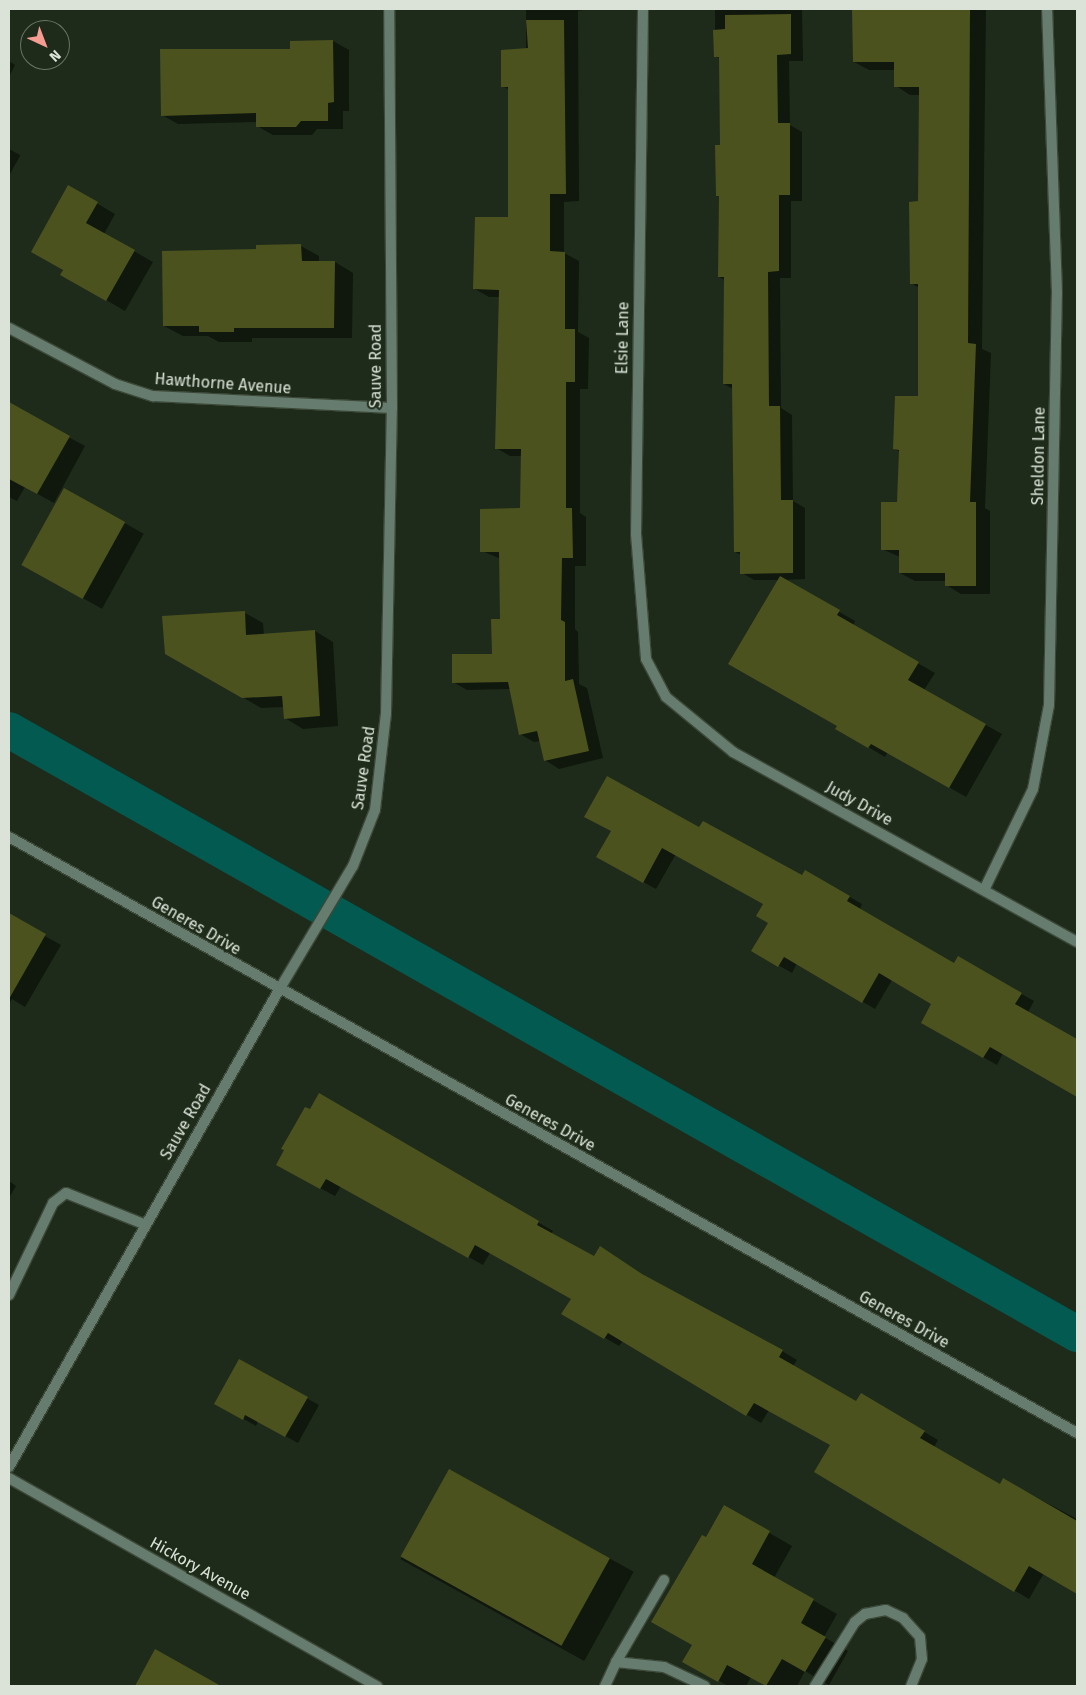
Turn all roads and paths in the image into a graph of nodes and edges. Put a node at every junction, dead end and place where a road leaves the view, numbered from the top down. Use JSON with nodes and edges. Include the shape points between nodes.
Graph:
{"nodes":[{"id":1,"x":389,"y":9,"type":"edge"},
{"id":2,"x":643,"y":9,"type":"edge"},
{"id":3,"x":1047,"y":9,"type":"edge"},
{"id":4,"x":9,"y":328,"type":"edge"},
{"id":5,"x":392,"y":408,"type":"junction"},
{"id":6,"x":652,"y":664,"type":"joint"},
{"id":7,"x":9,"y":837,"type":"edge"},
{"id":8,"x":984,"y":890,"type":"junction"},
{"id":9,"x":1077,"y":942,"type":"edge"},
{"id":10,"x":279,"y":990,"type":"junction"},
{"id":11,"x":146,"y":1225,"type":"junction"},
{"id":12,"x":9,"y":1295,"type":"edge"},
{"id":13,"x":1077,"y":1433,"type":"edge"},
{"id":14,"x":9,"y":1467,"type":"edge"},
{"id":15,"x":9,"y":1478,"type":"edge"},
{"id":16,"x":664,"y":1580,"type":"dead end"},
{"id":17,"x":616,"y":1662,"type":"junction"},
{"id":18,"x":377,"y":1686,"type":"edge"},
{"id":19,"x":605,"y":1686,"type":"edge"},
{"id":20,"x":705,"y":1686,"type":"edge"},
{"id":21,"x":815,"y":1686,"type":"edge"},
{"id":22,"x":911,"y":1686,"type":"edge"}],
"edges":[{"from":1,"to":5,"type":"street","name":"Sauve Road"},
{"from":2,"to":6,"type":"street","name":"Elsie Lane","via":[[636,534],[646,659]]},
{"from":3,"to":8,"type":"street","name":"Sheldon Lane","via":[[1057,293],[1049,705],[1033,789]]},
{"from":4,"to":5,"type":"street","name":"Hawthorne Avenue","via":[[114,384],[153,396]]},
{"from":5,"to":10,"type":"street","name":"Sauve Road","via":[[386,714],[375,810],[352,866]]},
{"from":6,"to":8,"type":"street","name":"Judy Drive","via":[[666,697],[734,752]]},
{"from":7,"to":10,"type":"street","name":"Generes Drive"},
{"from":8,"to":9,"type":"street","name":"Judy Drive"},
{"from":10,"to":11,"type":"street","name":"Sauve Road"},
{"from":10,"to":13,"type":"street","name":"Generes Drive"},
{"from":11,"to":12,"type":"street","via":[[66,1193],[53,1203]]},
{"from":11,"to":14,"type":"street","name":"Sauve Road"},
{"from":15,"to":18,"type":"street","name":"Hickory Avenue"},
{"from":16,"to":17,"type":"street"},
{"from":17,"to":19,"type":"street"},
{"from":17,"to":20,"type":"street","via":[[664,1667]]},
{"from":21,"to":22,"type":"street","via":[[855,1622],[865,1614],[886,1610],[903,1618],[920,1637],[922,1659]]}]}
